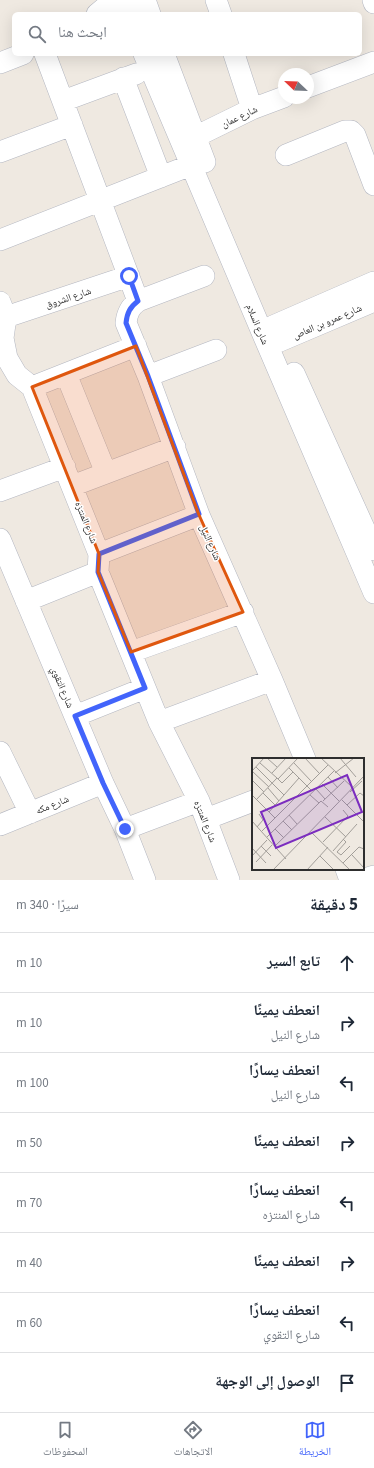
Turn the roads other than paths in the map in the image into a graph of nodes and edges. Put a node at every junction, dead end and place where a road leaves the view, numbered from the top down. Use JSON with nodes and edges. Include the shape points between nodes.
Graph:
{"nodes":[{"id":1,"x":114,"y":0,"type":"edge"},
{"id":2,"x":123,"y":0,"type":"edge"},
{"id":3,"x":145,"y":0,"type":"edge"},
{"id":4,"x":216,"y":0,"type":"edge"},
{"id":5,"x":99,"y":12,"type":"edge"},
{"id":6,"x":127,"y":12,"type":"edge"},
{"id":7,"x":149,"y":12,"type":"edge"},
{"id":8,"x":220,"y":12,"type":"edge"},
{"id":9,"x":18,"y":56,"type":"edge"},
{"id":10,"x":46,"y":56,"type":"edge"},
{"id":11,"x":165,"y":56,"type":"edge"},
{"id":12,"x":235,"y":56,"type":"edge"},
{"id":13,"x":147,"y":61,"type":"edge"},
{"id":14,"x":374,"y":62,"type":"edge"},
{"id":15,"x":0,"y":63,"type":"edge"},
{"id":16,"x":123,"y":78,"type":"junction"},
{"id":17,"x":314,"y":85,"type":"edge"},
{"id":18,"x":278,"y":99,"type":"edge"},
{"id":19,"x":63,"y":101,"type":"junction"},
{"id":20,"x":252,"y":109,"type":"junction"},
{"id":21,"x":72,"y":125,"type":"junction"},
{"id":22,"x":194,"y":137,"type":"junction"},
{"id":23,"x":0,"y":152,"type":"edge"},
{"id":24,"x":286,"y":155,"type":"dead end"},
{"id":25,"x":191,"y":165,"type":"junction"},
{"id":26,"x":161,"y":177,"type":"junction"},
{"id":27,"x":374,"y":185,"type":"edge"},
{"id":28,"x":101,"y":201,"type":"junction"},
{"id":29,"x":0,"y":240,"type":"edge"},
{"id":30,"x":129,"y":276,"type":"junction"},
{"id":31,"x":204,"y":276,"type":"dead end"},
{"id":32,"x":374,"y":282,"type":"edge"},
{"id":33,"x":138,"y":301,"type":"junction"},
{"id":34,"x":374,"y":301,"type":"edge"},
{"id":35,"x":3,"y":310,"type":"edge"},
{"id":36,"x":277,"y":333,"type":"junction"},
{"id":37,"x":136,"y":346,"type":"junction"},
{"id":38,"x":216,"y":350,"type":"dead end"},
{"id":39,"x":3,"y":359,"type":"edge"},
{"id":40,"x":66,"y":374,"type":"junction"},
{"id":41,"x":148,"y":376,"type":"junction"},
{"id":42,"x":32,"y":387,"type":"junction"},
{"id":43,"x":175,"y":447,"type":"junction"},
{"id":44,"x":106,"y":473,"type":"junction"},
{"id":45,"x":69,"y":476,"type":"junction"},
{"id":46,"x":0,"y":492,"type":"edge"},
{"id":47,"x":199,"y":514,"type":"junction"},
{"id":48,"x":367,"y":516,"type":"edge"},
{"id":49,"x":0,"y":539,"type":"edge"},
{"id":50,"x":374,"y":550,"type":"edge"},
{"id":51,"x":99,"y":563,"type":"junction"},
{"id":52,"x":374,"y":593,"type":"edge"},
{"id":53,"x":26,"y":601,"type":"junction"},
{"id":54,"x":243,"y":612,"type":"junction"},
{"id":55,"x":131,"y":652,"type":"junction"},
{"id":56,"x":272,"y":680,"type":"junction"},
{"id":57,"x":145,"y":688,"type":"junction"},
{"id":58,"x":75,"y":716,"type":"junction"},
{"id":59,"x":159,"y":722,"type":"junction"},
{"id":60,"x":0,"y":752,"type":"edge"},
{"id":61,"x":305,"y":758,"type":"edge"},
{"id":62,"x":103,"y":783,"type":"junction"},
{"id":63,"x":252,"y":801,"type":"edge"},
{"id":64,"x":202,"y":810,"type":"junction"},
{"id":65,"x":30,"y":813,"type":"junction"},
{"id":66,"x":0,"y":826,"type":"edge"},
{"id":67,"x":125,"y":829,"type":"junction"},
{"id":68,"x":346,"y":870,"type":"edge"},
{"id":69,"x":374,"y":876,"type":"edge"},
{"id":70,"x":145,"y":880,"type":"edge"},
{"id":71,"x":229,"y":880,"type":"edge"},
{"id":72,"x":350,"y":880,"type":"edge"},
{"id":73,"x":361,"y":880,"type":"edge"}],
"edges":[{"from":1,"to":5,"type":"street"},
{"from":2,"to":6,"type":"street"},
{"from":3,"to":7,"type":"street"},
{"from":4,"to":8,"type":"street"},
{"from":9,"to":15,"type":"street"},
{"from":10,"to":19,"type":"street"},
{"from":11,"to":22,"type":"street","name":"شارع السلام"},
{"from":12,"to":20,"type":"street"},
{"from":13,"to":16,"type":"street"},
{"from":13,"to":25,"type":"street","name":"شارع السلام"},
{"from":14,"to":17,"type":"street"},
{"from":16,"to":19,"type":"street"},
{"from":16,"to":26,"type":"street"},
{"from":18,"to":20,"type":"street","name":"شارع عمان"},
{"from":19,"to":21,"type":"street"},
{"from":20,"to":22,"type":"street","name":"شارع عمان"},
{"from":21,"to":23,"type":"street"},
{"from":21,"to":28,"type":"street"},
{"from":22,"to":36,"type":"street","name":"شارع السلام"},
{"from":24,"to":27,"type":"street","via":[[345,131],[351,131],[355,135]]},
{"from":25,"to":26,"type":"street"},
{"from":25,"to":52,"type":"street","name":"شارع السلام"},
{"from":26,"to":28,"type":"street"},
{"from":28,"to":29,"type":"street"},
{"from":28,"to":30,"type":"street"},
{"from":30,"to":33,"type":"street"},
{"from":30,"to":35,"type":"street","name":"شارع الشروق"},
{"from":31,"to":33,"type":"street"},
{"from":32,"to":36,"type":"street"},
{"from":33,"to":37,"type":"street","name":"شارع النيل","via":[[127,314],[126,323]]},
{"from":34,"to":36,"type":"street","name":"شارع عمرو بن العاص"},
{"from":35,"to":39,"type":"street","name":"شارع المنتزه"},
{"from":36,"to":48,"type":"street","name":"شارع السلام"},
{"from":37,"to":40,"type":"street"},
{"from":37,"to":41,"type":"street","name":"شارع النيل"},
{"from":38,"to":41,"type":"street"},
{"from":39,"to":42,"type":"street","name":"شارع المنتزه"},
{"from":40,"to":42,"type":"street"},
{"from":40,"to":44,"type":"street"},
{"from":41,"to":43,"type":"street","name":"شارع النيل"},
{"from":42,"to":45,"type":"street","name":"شارع المنتزه"},
{"from":43,"to":44,"type":"street"},
{"from":43,"to":47,"type":"street","name":"شارع النيل"},
{"from":44,"to":45,"type":"street"},
{"from":45,"to":46,"type":"street"},
{"from":45,"to":51,"type":"street","name":"شارع المنتزه"},
{"from":47,"to":51,"type":"street"},
{"from":47,"to":54,"type":"street","name":"شارع النيل"},
{"from":48,"to":50,"type":"street","name":"شارع السلام"},
{"from":49,"to":53,"type":"street","name":"شارع التقوي"},
{"from":51,"to":53,"type":"street"},
{"from":51,"to":55,"type":"street","name":"شارع المنتزه"},
{"from":53,"to":58,"type":"street","name":"شارع التقوي"},
{"from":54,"to":55,"type":"street"},
{"from":54,"to":56,"type":"street","name":"شارع النيل"},
{"from":55,"to":57,"type":"street","name":"شارع المنتزه"},
{"from":56,"to":59,"type":"street"},
{"from":56,"to":61,"type":"street","name":"شارع النيل"},
{"from":57,"to":58,"type":"street"},
{"from":57,"to":59,"type":"street","name":"شارع المنتزه"},
{"from":58,"to":62,"type":"street","name":"شارع التقوي"},
{"from":59,"to":64,"type":"street","name":"شارع المنتزه"},
{"from":60,"to":65,"type":"street"},
{"from":62,"to":65,"type":"street","name":"شارع مكه"},
{"from":62,"to":67,"type":"street","name":"شارع التقوي"},
{"from":63,"to":64,"type":"street"},
{"from":64,"to":67,"type":"street"},
{"from":64,"to":71,"type":"street","name":"شارع المنتزه"},
{"from":65,"to":66,"type":"street","name":"شارع مكه"},
{"from":67,"to":70,"type":"street","name":"شارع التقوي"},
{"from":68,"to":72,"type":"street"},
{"from":69,"to":73,"type":"street"}]}
